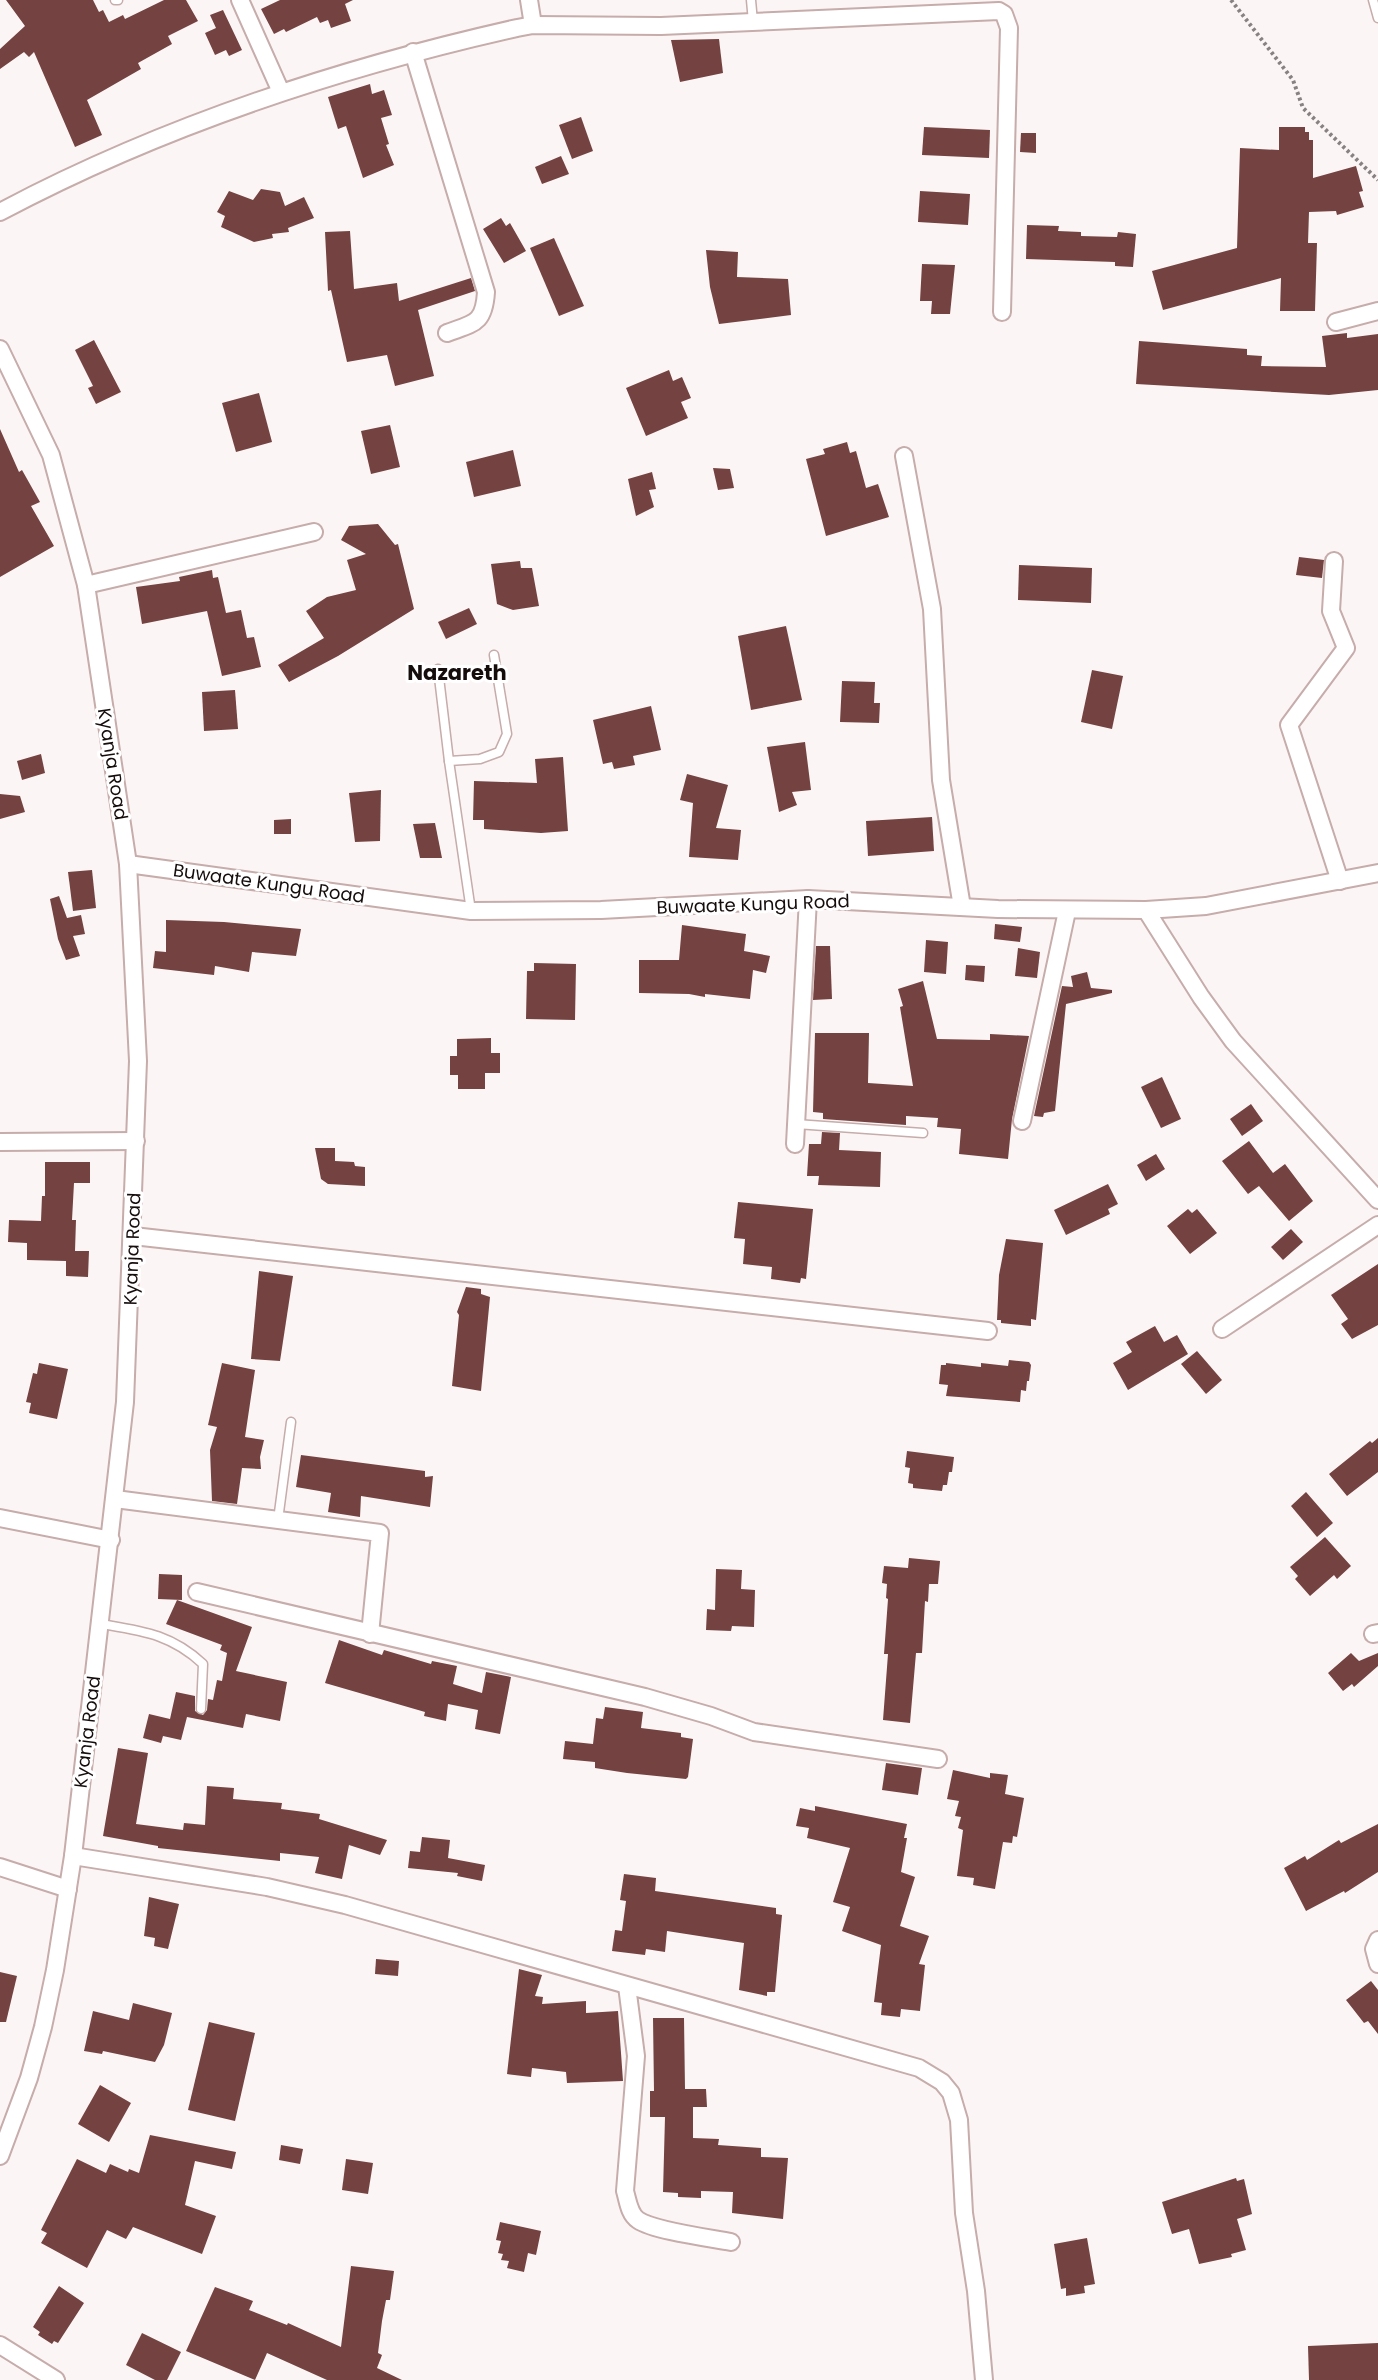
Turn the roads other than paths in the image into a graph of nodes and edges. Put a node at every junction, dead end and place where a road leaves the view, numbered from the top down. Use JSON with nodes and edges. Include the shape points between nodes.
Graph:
{"nodes":[{"id":1,"x":240,"y":0,"type":"edge"},
{"id":2,"x":529,"y":0,"type":"edge"},
{"id":3,"x":751,"y":0,"type":"edge"},
{"id":4,"x":1373,"y":0,"type":"edge"},
{"id":5,"x":1378,"y":18,"type":"edge"},
{"id":6,"x":753,"y":22,"type":"junction"},
{"id":7,"x":533,"y":25,"type":"junction"},
{"id":8,"x":413,"y":51,"type":"junction"},
{"id":9,"x":281,"y":92,"type":"junction"},
{"id":10,"x":0,"y":212,"type":"edge"},
{"id":11,"x":1378,"y":310,"type":"edge"},
{"id":12,"x":1002,"y":312,"type":"dead end"},
{"id":13,"x":1336,"y":322,"type":"dead end"},
{"id":14,"x":447,"y":333,"type":"dead end"},
{"id":15,"x":0,"y":349,"type":"edge"},
{"id":16,"x":5,"y":374,"type":"edge"},
{"id":17,"x":904,"y":456,"type":"dead end"},
{"id":18,"x":314,"y":532,"type":"dead end"},
{"id":19,"x":1334,"y":561,"type":"dead end"},
{"id":20,"x":86,"y":585,"type":"junction"},
{"id":21,"x":494,"y":655,"type":"dead end"},
{"id":22,"x":438,"y":669,"type":"dead end"},
{"id":23,"x":448,"y":761,"type":"junction"},
{"id":24,"x":128,"y":864,"type":"junction"},
{"id":25,"x":1378,"y":873,"type":"edge"},
{"id":26,"x":1340,"y":881,"type":"junction"},
{"id":27,"x":808,"y":899,"type":"junction"},
{"id":28,"x":963,"y":907,"type":"junction"},
{"id":29,"x":471,"y":910,"type":"junction"},
{"id":30,"x":1146,"y":910,"type":"junction"},
{"id":31,"x":1067,"y":911,"type":"junction"},
{"id":32,"x":1022,"y":1121,"type":"dead end"},
{"id":33,"x":796,"y":1124,"type":"junction"},
{"id":34,"x":923,"y":1133,"type":"dead end"},
{"id":35,"x":136,"y":1141,"type":"junction"},
{"id":36,"x":0,"y":1142,"type":"edge"},
{"id":37,"x":795,"y":1144,"type":"dead end"},
{"id":38,"x":1378,"y":1200,"type":"edge"},
{"id":39,"x":1378,"y":1225,"type":"edge"},
{"id":40,"x":133,"y":1236,"type":"junction"},
{"id":41,"x":1222,"y":1329,"type":"dead end"},
{"id":42,"x":988,"y":1331,"type":"dead end"},
{"id":43,"x":291,"y":1422,"type":"dead end"},
{"id":44,"x":116,"y":1499,"type":"junction"},
{"id":45,"x":0,"y":1518,"type":"edge"},
{"id":46,"x":278,"y":1520,"type":"junction"},
{"id":47,"x":111,"y":1540,"type":"junction"},
{"id":48,"x":197,"y":1592,"type":"dead end"},
{"id":49,"x":101,"y":1624,"type":"junction"},
{"id":50,"x":370,"y":1634,"type":"junction"},
{"id":51,"x":201,"y":1709,"type":"dead end"},
{"id":52,"x":938,"y":1759,"type":"dead end"},
{"id":53,"x":73,"y":1856,"type":"junction"},
{"id":54,"x":0,"y":1867,"type":"edge"},
{"id":55,"x":68,"y":1889,"type":"junction"},
{"id":56,"x":1378,"y":1940,"type":"edge"},
{"id":57,"x":1378,"y":1964,"type":"edge"},
{"id":58,"x":627,"y":1986,"type":"junction"},
{"id":59,"x":0,"y":2156,"type":"edge"},
{"id":60,"x":731,"y":2242,"type":"dead end"},
{"id":61,"x":0,"y":2345,"type":"edge"},
{"id":62,"x":56,"y":2380,"type":"edge"},
{"id":63,"x":984,"y":2380,"type":"edge"}],
"edges":[{"from":1,"to":9,"type":"street"},
{"from":2,"to":7,"type":"street"},
{"from":3,"to":6,"type":"lane"},
{"from":4,"to":5,"type":"lane"},
{"from":6,"to":7,"type":"street"},
{"from":6,"to":12,"type":"street","via":[[999,11],[1004,14],[1009,28]]},
{"from":7,"to":8,"type":"street"},
{"from":8,"to":9,"type":"street"},
{"from":8,"to":14,"type":"street","via":[[486,292],[482,315],[476,322]]},
{"from":9,"to":10,"type":"street","via":[[72,174]]},
{"from":11,"to":13,"type":"street"},
{"from":15,"to":16,"type":"street","name":"Kyanja Road"},
{"from":16,"to":20,"type":"street","name":"Kyanja Road","via":[[51,455]]},
{"from":17,"to":28,"type":"street","via":[[932,609],[941,780]]},
{"from":18,"to":20,"type":"street"},
{"from":19,"to":26,"type":"street","via":[[1331,611],[1346,648],[1289,725]]},
{"from":20,"to":24,"type":"street","name":"Kyanja Road"},
{"from":21,"to":23,"type":"lane","via":[[507,734],[499,752],[480,759]]},
{"from":22,"to":23,"type":"lane"},
{"from":23,"to":29,"type":"lane"},
{"from":24,"to":29,"type":"street","name":"Buwaate Kungu Road"},
{"from":24,"to":35,"type":"street","name":"Kyanja Road","via":[[138,1061]]},
{"from":25,"to":26,"type":"street","name":"Buwaate Kungu Road"},
{"from":26,"to":30,"type":"street","name":"Buwaate Kungu Road","via":[[1206,906]]},
{"from":27,"to":28,"type":"street","name":"Buwaate Kungu Road"},
{"from":27,"to":29,"type":"street","name":"Buwaate Kungu Road","via":[[601,910]]},
{"from":27,"to":33,"type":"street"},
{"from":28,"to":31,"type":"street","name":"Buwaate Kungu Road"},
{"from":30,"to":31,"type":"street","name":"Buwaate Kungu Road"},
{"from":30,"to":38,"type":"street","via":[[1200,997],[1233,1041]]},
{"from":31,"to":32,"type":"street"},
{"from":33,"to":34,"type":"lane"},
{"from":33,"to":37,"type":"street"},
{"from":35,"to":36,"type":"street"},
{"from":35,"to":40,"type":"street","name":"Kyanja Road"},
{"from":39,"to":41,"type":"street"},
{"from":40,"to":42,"type":"street"},
{"from":40,"to":44,"type":"street","name":"Kyanja Road"},
{"from":43,"to":46,"type":"lane"},
{"from":44,"to":46,"type":"street"},
{"from":44,"to":47,"type":"street","name":"Kyanja Road"},
{"from":45,"to":47,"type":"street"},
{"from":46,"to":50,"type":"street","via":[[380,1533]]},
{"from":47,"to":49,"type":"street","name":"Kyanja Road"},
{"from":48,"to":50,"type":"street"},
{"from":49,"to":51,"type":"lane","via":[[159,1635],[189,1651],[203,1664]]},
{"from":49,"to":53,"type":"street","name":"Kyanja Road"},
{"from":50,"to":52,"type":"street","via":[[645,1698],[754,1732]]},
{"from":53,"to":55,"type":"street","name":"Kyanja Road"},
{"from":53,"to":58,"type":"street","via":[[267,1887],[345,1905]]},
{"from":54,"to":55,"type":"street"},
{"from":55,"to":59,"type":"street","name":"Kyanja Road","via":[[43,2027]]},
{"from":56,"to":57,"type":"street","via":[[1374,1948]]},
{"from":58,"to":60,"type":"street","via":[[636,2056],[625,2190],[630,2210],[638,2220],[652,2226]]},
{"from":58,"to":63,"type":"street","via":[[919,2068],[942,2082],[951,2093],[959,2120],[964,2213]]},
{"from":61,"to":62,"type":"street"}]}
